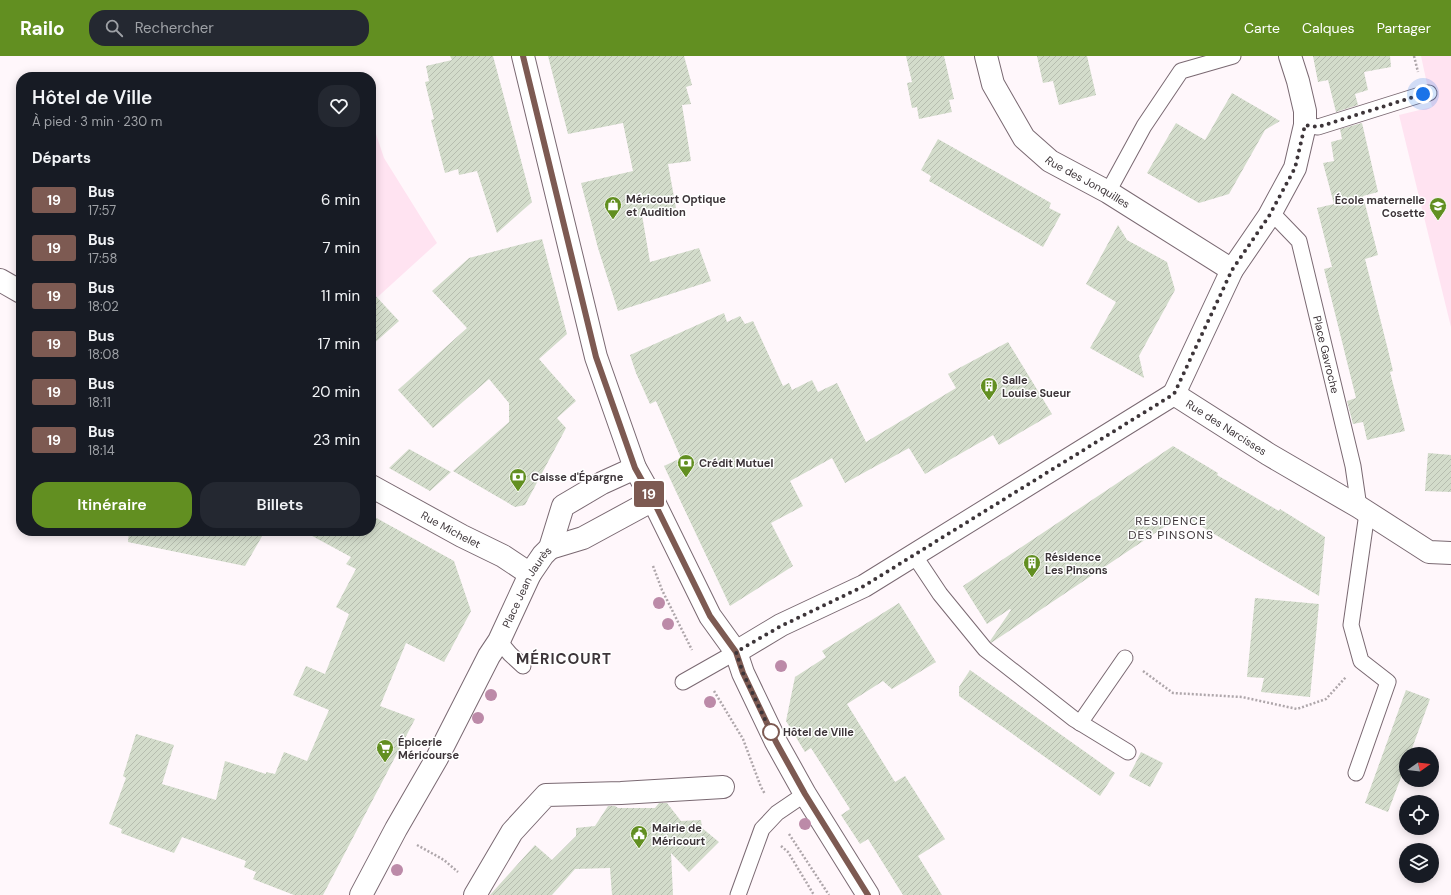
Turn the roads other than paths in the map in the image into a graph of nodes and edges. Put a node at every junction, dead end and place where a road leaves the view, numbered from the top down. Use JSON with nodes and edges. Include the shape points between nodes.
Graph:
{"nodes":[{"id":1,"x":523,"y":56,"type":"edge"},
{"id":2,"x":986,"y":56,"type":"edge"},
{"id":3,"x":1233,"y":56,"type":"edge"},
{"id":4,"x":1290,"y":56,"type":"edge"},
{"id":5,"x":1429,"y":93,"type":"dead end"},
{"id":6,"x":1305,"y":125,"type":"junction"},
{"id":7,"x":1108,"y":192,"type":"junction"},
{"id":8,"x":1271,"y":212,"type":"junction"},
{"id":9,"x":1232,"y":270,"type":"junction"},
{"id":10,"x":0,"y":280,"type":"edge"},
{"id":11,"x":16,"y":289,"type":"edge"},
{"id":12,"x":1174,"y":394,"type":"junction"},
{"id":13,"x":635,"y":468,"type":"junction"},
{"id":14,"x":376,"y":489,"type":"edge"},
{"id":15,"x":653,"y":500,"type":"junction"},
{"id":16,"x":1363,"y":510,"type":"junction"},
{"id":17,"x":550,"y":548,"type":"junction"},
{"id":18,"x":1451,"y":553,"type":"edge"},
{"id":19,"x":914,"y":556,"type":"junction"},
{"id":20,"x":530,"y":574,"type":"junction"},
{"id":21,"x":499,"y":641,"type":"junction"},
{"id":22,"x":736,"y":652,"type":"junction"},
{"id":23,"x":1125,"y":658,"type":"road end"},
{"id":24,"x":523,"y":666,"type":"dead end"},
{"id":25,"x":683,"y":682,"type":"dead end"},
{"id":26,"x":1080,"y":723,"type":"junction"},
{"id":27,"x":1128,"y":752,"type":"dead end"},
{"id":28,"x":1356,"y":773,"type":"dead end"},
{"id":29,"x":723,"y":786,"type":"dead end"},
{"id":30,"x":805,"y":794,"type":"junction"},
{"id":31,"x":477,"y":892,"type":"edge"},
{"id":32,"x":361,"y":895,"type":"edge"},
{"id":33,"x":738,"y":895,"type":"edge"},
{"id":34,"x":868,"y":895,"type":"edge"}],
"edges":[{"from":1,"to":13,"type":"street","via":[[596,357]]},
{"from":2,"to":7,"type":"street","name":"Rue des Jonquilles","via":[[993,84],[1024,138],[1050,161]]},
{"from":3,"to":7,"type":"lane","via":[[1181,71],[1144,126]]},
{"from":4,"to":6,"type":"street","via":[[1305,111]]},
{"from":5,"to":6,"type":"lane","via":[[1318,127]]},
{"from":6,"to":8,"type":"street","via":[[1295,168]]},
{"from":7,"to":9,"type":"street","name":"Rue des Jonquilles"},
{"from":8,"to":9,"type":"street"},
{"from":8,"to":16,"type":"lane","name":"Place Gavroche","via":[[1299,241]]},
{"from":9,"to":12,"type":"street"},
{"from":10,"to":11,"type":"street"},
{"from":12,"to":16,"type":"street","name":"Rue des Narcisses"},
{"from":12,"to":19,"type":"street","name":"Rue des Narcisses"},
{"from":13,"to":15,"type":"street"},
{"from":13,"to":17,"type":"street","name":"Place Jean Jaurès","via":[[562,506]]},
{"from":14,"to":20,"type":"street","name":"Rue Michelet","via":[[503,556]]},
{"from":15,"to":17,"type":"street","via":[[583,538]]},
{"from":15,"to":22,"type":"street","via":[[710,616]]},
{"from":16,"to":18,"type":"street","name":"Rue des Narcisses","via":[[1429,552]]},
{"from":16,"to":28,"type":"lane","name":"Place Gavroche","via":[[1351,625],[1361,661],[1388,682]]},
{"from":17,"to":20,"type":"street","name":"Place Jean Jaurès"},
{"from":19,"to":22,"type":"street","name":"Rue des Narcisses","via":[[864,586],[781,626]]},
{"from":19,"to":26,"type":"lane","via":[[940,594],[985,649]]},
{"from":20,"to":21,"type":"street","name":"Place Jean Jaurès"},
{"from":21,"to":24,"type":"lane"},
{"from":21,"to":32,"type":"street","name":"Place Jean Jaurès"},
{"from":22,"to":25,"type":"lane"},
{"from":22,"to":30,"type":"street","via":[[743,673],[776,742]]},
{"from":23,"to":26,"type":"lane"},
{"from":26,"to":27,"type":"lane"},
{"from":29,"to":31,"type":"street","via":[[546,795],[512,832]]},
{"from":30,"to":33,"type":"lane","via":[[777,812],[762,829]]},
{"from":30,"to":34,"type":"street"}]}
